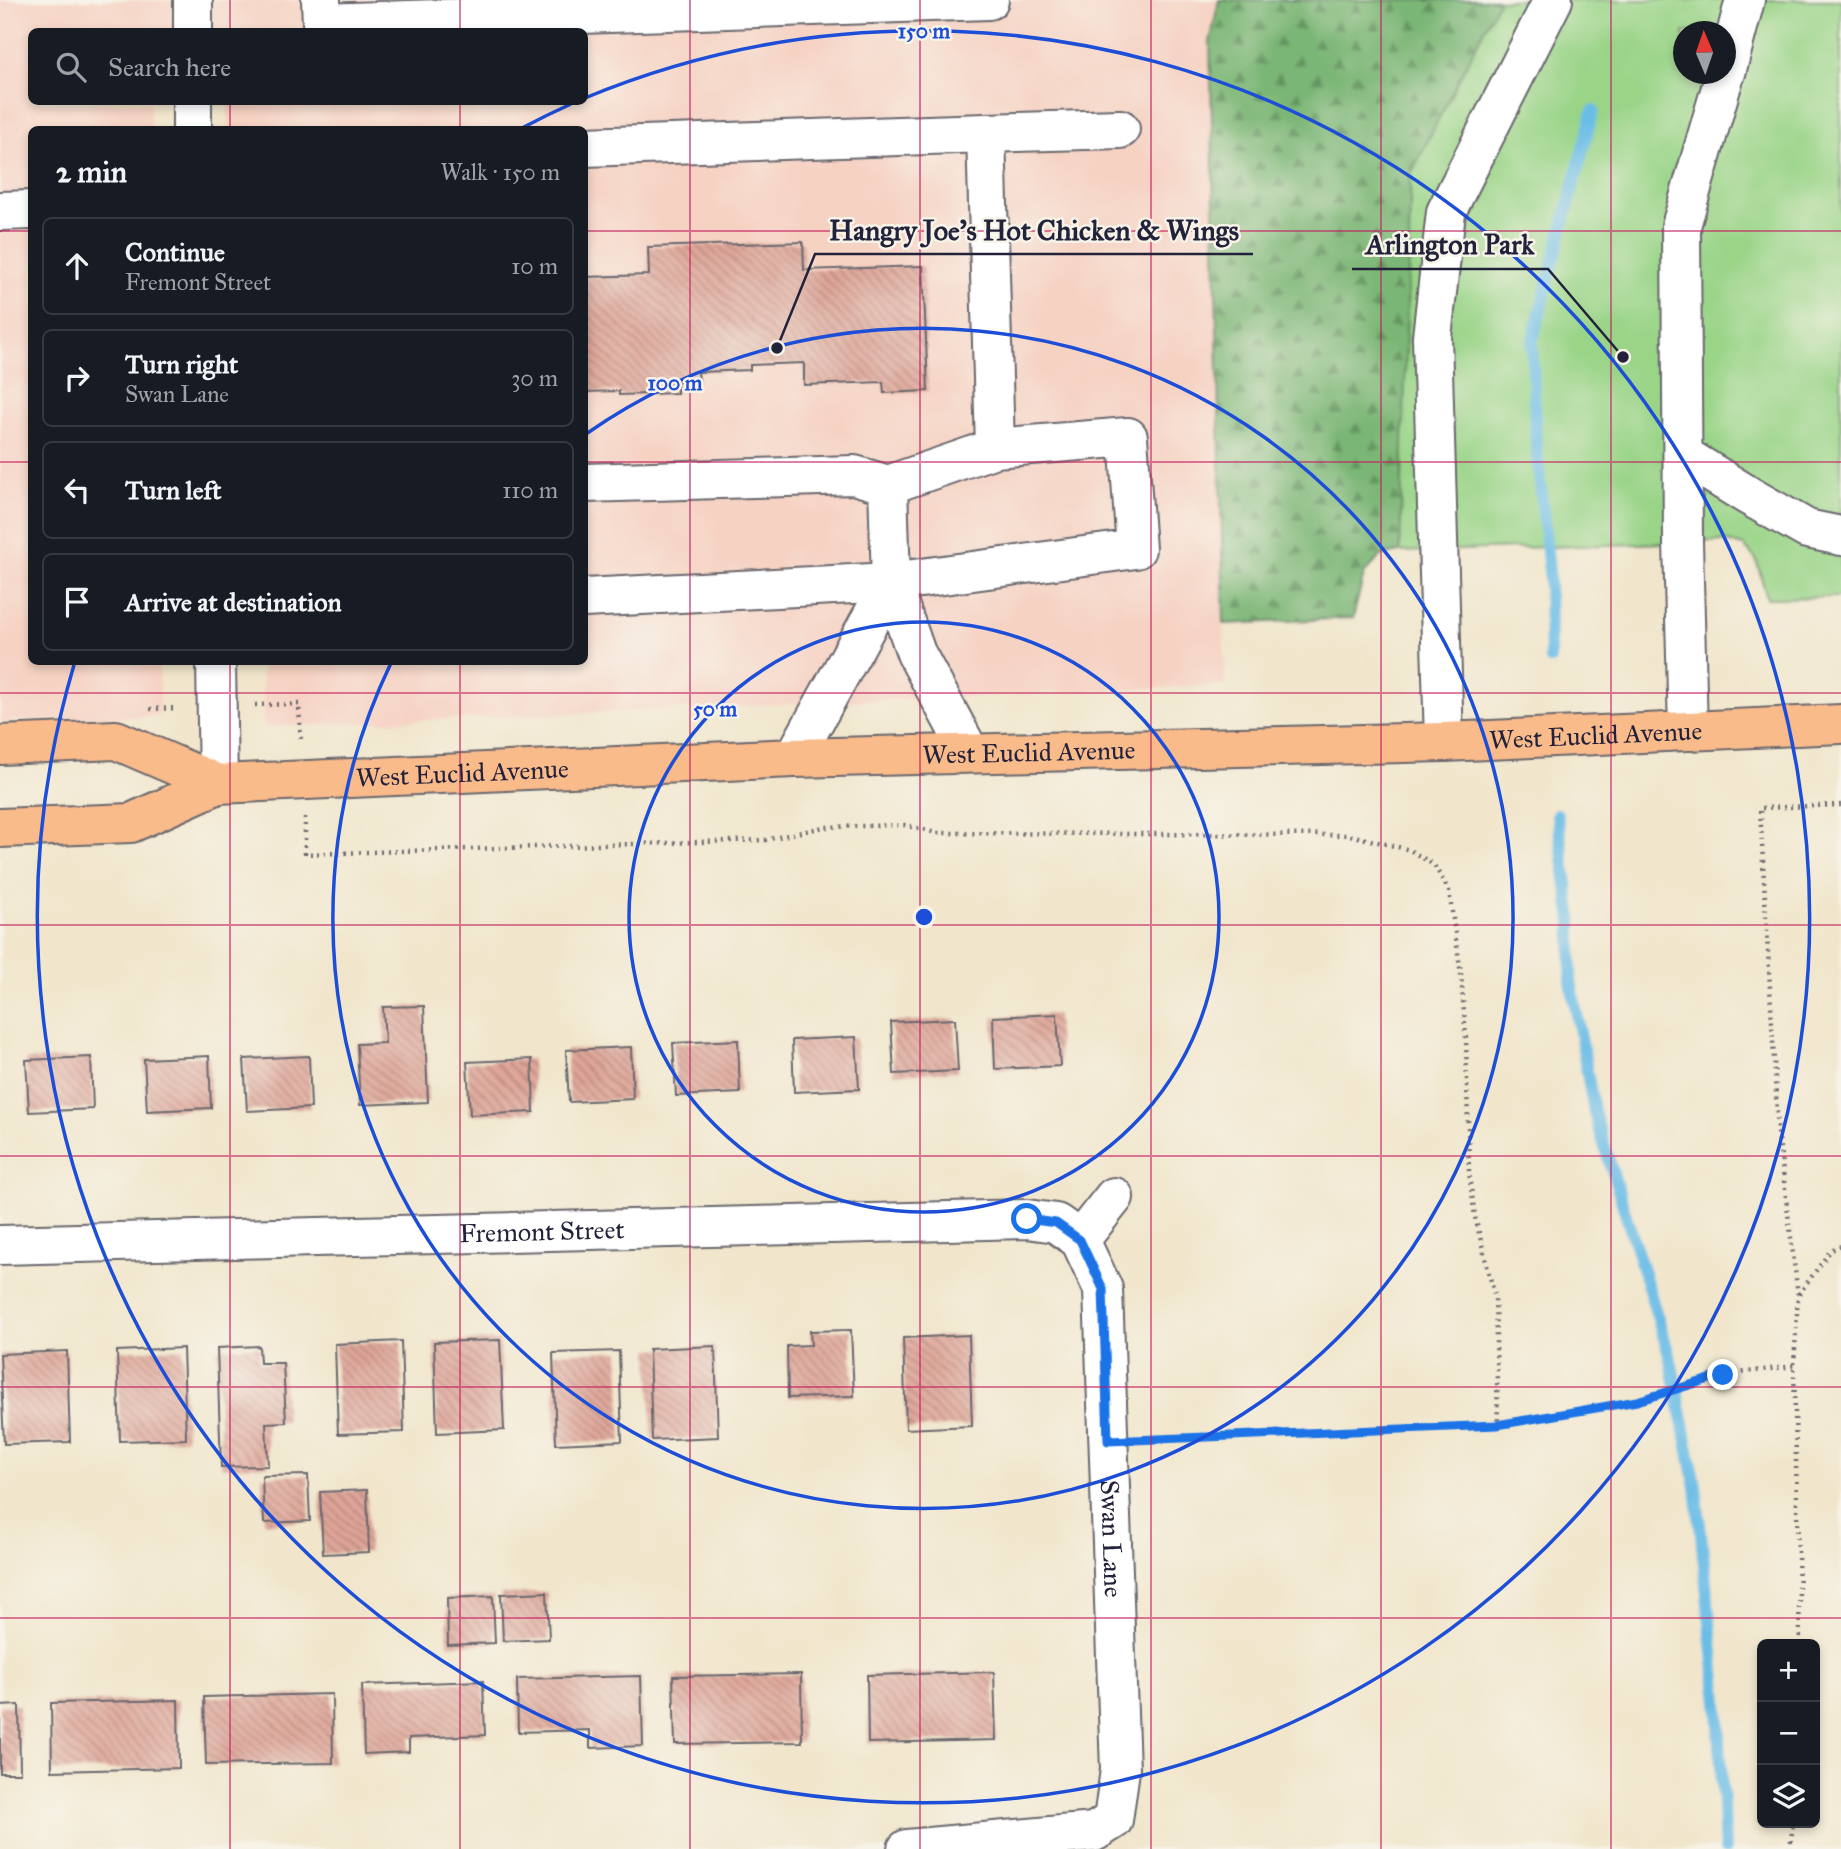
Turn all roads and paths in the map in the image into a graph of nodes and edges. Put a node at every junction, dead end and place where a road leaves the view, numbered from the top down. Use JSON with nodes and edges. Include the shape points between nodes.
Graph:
{"nodes":[{"id":1,"x":193,"y":0,"type":"edge"},
{"id":2,"x":321,"y":0,"type":"edge"},
{"id":3,"x":989,"y":0,"type":"edge"},
{"id":4,"x":1552,"y":0,"type":"edge"},
{"id":5,"x":1745,"y":0,"type":"edge"},
{"id":6,"x":193,"y":28,"type":"edge"},
{"id":7,"x":1736,"y":33,"type":"edge"},
{"id":8,"x":1722,"y":84,"type":"edge"},
{"id":9,"x":192,"y":105,"type":"edge"},
{"id":10,"x":192,"y":126,"type":"edge"},
{"id":11,"x":1120,"y":129,"type":"dead end"},
{"id":12,"x":986,"y":133,"type":"junction"},
{"id":13,"x":588,"y":147,"type":"edge"},
{"id":14,"x":28,"y":210,"type":"edge"},
{"id":15,"x":0,"y":211,"type":"edge"},
{"id":16,"x":995,"y":448,"type":"junction"},
{"id":17,"x":1684,"y":456,"type":"junction"},
{"id":18,"x":588,"y":482,"type":"edge"},
{"id":19,"x":888,"y":485,"type":"junction"},
{"id":20,"x":1841,"y":536,"type":"edge"},
{"id":21,"x":891,"y":582,"type":"junction"},
{"id":22,"x":588,"y":598,"type":"edge"},
{"id":23,"x":215,"y":665,"type":"edge"},
{"id":24,"x":1841,"y":724,"type":"edge"},
{"id":25,"x":1688,"y":731,"type":"junction"},
{"id":26,"x":1444,"y":742,"type":"junction"},
{"id":27,"x":0,"y":745,"type":"edge"},
{"id":28,"x":970,"y":753,"type":"junction"},
{"id":29,"x":794,"y":758,"type":"junction"},
{"id":30,"x":218,"y":783,"type":"junction"},
{"id":31,"x":1841,"y":805,"type":"edge"},
{"id":32,"x":0,"y":828,"type":"edge"},
{"id":33,"x":306,"y":838,"type":"dead end"},
{"id":34,"x":1114,"y":1197,"type":"dead end"},
{"id":35,"x":1080,"y":1240,"type":"junction"},
{"id":36,"x":0,"y":1245,"type":"edge"},
{"id":37,"x":1841,"y":1245,"type":"edge"},
{"id":38,"x":1798,"y":1295,"type":"junction"},
{"id":39,"x":1794,"y":1366,"type":"junction"},
{"id":40,"x":1497,"y":1425,"type":"junction"},
{"id":41,"x":1108,"y":1441,"type":"junction"},
{"id":42,"x":1800,"y":1639,"type":"edge"},
{"id":43,"x":1792,"y":1828,"type":"edge"},
{"id":44,"x":907,"y":1849,"type":"edge"},
{"id":45,"x":1790,"y":1849,"type":"edge"}],
"edges":[{"from":1,"to":6,"type":"street"},
{"from":2,"to":3,"type":"street","via":[[322,23]]},
{"from":4,"to":26,"type":"street","via":[[1446,212],[1432,337]]},
{"from":5,"to":7,"type":"street"},
{"from":8,"to":17,"type":"street","via":[[1681,226]]},
{"from":9,"to":10,"type":"street"},
{"from":11,"to":12,"type":"street"},
{"from":12,"to":13,"type":"street"},
{"from":12,"to":16,"type":"street"},
{"from":14,"to":15,"type":"street"},
{"from":16,"to":19,"type":"street"},
{"from":16,"to":21,"type":"street","via":[[1128,437],[1136,549]]},
{"from":17,"to":20,"type":"street","via":[[1807,528]]},
{"from":17,"to":25,"type":"street"},
{"from":18,"to":19,"type":"street","via":[[854,475]]},
{"from":19,"to":21,"type":"street"},
{"from":21,"to":22,"type":"street"},
{"from":21,"to":28,"type":"street","via":[[916,653]]},
{"from":21,"to":29,"type":"street"},
{"from":23,"to":30,"type":"street"},
{"from":24,"to":25,"type":"main road","name":"West Euclid Avenue"},
{"from":25,"to":26,"type":"main road","name":"West Euclid Avenue"},
{"from":26,"to":28,"type":"main road","name":"West Euclid Avenue"},
{"from":27,"to":30,"type":"main road","name":"West Euclid Avenue","via":[[116,740]]},
{"from":28,"to":29,"type":"main road","name":"West Euclid Avenue"},
{"from":29,"to":30,"type":"main road","name":"West Euclid Avenue"},
{"from":30,"to":32,"type":"main road","name":"West Euclid Avenue","via":[[131,823]]},
{"from":31,"to":38,"type":"path","via":[[1760,808],[1778,1132]]},
{"from":33,"to":40,"type":"path","via":[[306,854],[765,840],[824,827],[904,825],[936,833],[1339,835],[1410,849],[1433,865],[1449,891],[1466,1039],[1469,1172],[1494,1297]]},
{"from":34,"to":35,"type":"street"},
{"from":35,"to":36,"type":"street","name":"Fremont Street","via":[[1056,1223],[1027,1219]]},
{"from":35,"to":41,"type":"street","name":"Swan Lane","via":[[1103,1289]]},
{"from":37,"to":38,"type":"path","via":[[1831,1250]]},
{"from":38,"to":39,"type":"path"},
{"from":39,"to":40,"type":"path","via":[[1723,1375],[1637,1401]]},
{"from":39,"to":42,"type":"path"},
{"from":40,"to":41,"type":"path"},
{"from":41,"to":44,"type":"street","name":"Swan Lane","via":[[1121,1770],[1113,1820],[1094,1832]]},
{"from":43,"to":45,"type":"path"}]}
